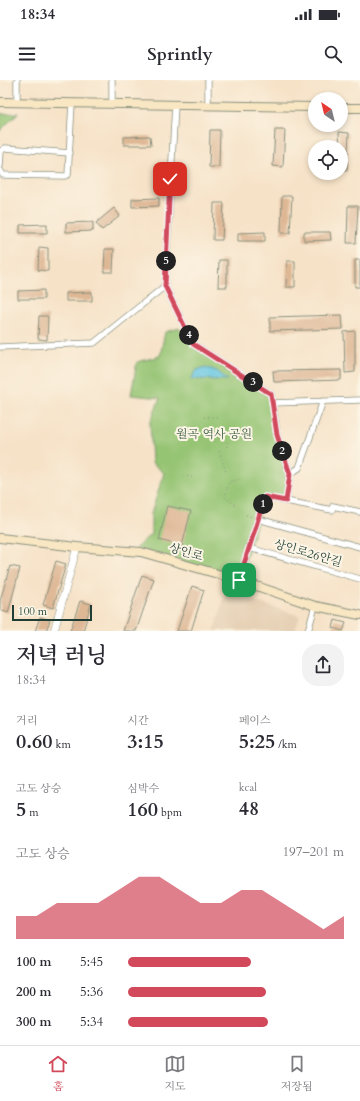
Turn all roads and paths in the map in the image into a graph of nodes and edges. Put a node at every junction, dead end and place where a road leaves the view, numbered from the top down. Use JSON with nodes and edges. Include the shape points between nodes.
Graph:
{"nodes":[{"id":1,"x":17,"y":80,"type":"edge"},
{"id":2,"x":112,"y":80,"type":"edge"},
{"id":3,"x":208,"y":80,"type":"edge"},
{"id":4,"x":0,"y":102,"type":"edge"},
{"id":5,"x":18,"y":102,"type":"junction"},
{"id":6,"x":72,"y":103,"type":"junction"},
{"id":7,"x":112,"y":104,"type":"junction"},
{"id":8,"x":175,"y":105,"type":"junction"},
{"id":9,"x":208,"y":106,"type":"junction"},
{"id":10,"x":308,"y":107,"type":"edge"},
{"id":11,"x":348,"y":108,"type":"edge"},
{"id":12,"x":360,"y":108,"type":"edge"},
{"id":13,"x":70,"y":154,"type":"junction"},
{"id":14,"x":0,"y":166,"type":"edge"},
{"id":15,"x":0,"y":170,"type":"edge"},
{"id":16,"x":165,"y":286,"type":"junction"},
{"id":17,"x":0,"y":346,"type":"edge"},
{"id":18,"x":323,"y":400,"type":"junction"},
{"id":19,"x":360,"y":400,"type":"edge"},
{"id":20,"x":272,"y":403,"type":"junction"},
{"id":21,"x":204,"y":417,"type":"dead end"},
{"id":22,"x":218,"y":417,"type":"dead end"},
{"id":23,"x":222,"y":435,"type":"dead end"},
{"id":24,"x":215,"y":442,"type":"dead end"},
{"id":25,"x":227,"y":442,"type":"dead end"},
{"id":26,"x":227,"y":448,"type":"dead end"},
{"id":27,"x":219,"y":451,"type":"dead end"},
{"id":28,"x":226,"y":472,"type":"dead end"},
{"id":29,"x":290,"y":474,"type":"junction"},
{"id":30,"x":183,"y":476,"type":"dead end"},
{"id":31,"x":192,"y":477,"type":"dead end"},
{"id":32,"x":240,"y":479,"type":"dead end"},
{"id":33,"x":286,"y":501,"type":"junction"},
{"id":34,"x":237,"y":506,"type":"dead end"},
{"id":35,"x":360,"y":512,"type":"edge"},
{"id":36,"x":246,"y":515,"type":"dead end"},
{"id":37,"x":258,"y":519,"type":"junction"},
{"id":38,"x":0,"y":538,"type":"edge"},
{"id":39,"x":77,"y":547,"type":"junction"},
{"id":40,"x":360,"y":547,"type":"edge"},
{"id":41,"x":249,"y":548,"type":"junction"},
{"id":42,"x":239,"y":580,"type":"junction"},
{"id":43,"x":360,"y":580,"type":"edge"},
{"id":44,"x":316,"y":606,"type":"junction"},
{"id":45,"x":360,"y":614,"type":"edge"},
{"id":46,"x":54,"y":631,"type":"edge"},
{"id":47,"x":308,"y":631,"type":"edge"}],
"edges":[{"from":1,"to":5,"type":"street"},
{"from":2,"to":7,"type":"street"},
{"from":3,"to":9,"type":"street"},
{"from":4,"to":5,"type":"main road"},
{"from":5,"to":6,"type":"main road"},
{"from":6,"to":7,"type":"main road"},
{"from":6,"to":13,"type":"street"},
{"from":7,"to":8,"type":"main road"},
{"from":8,"to":9,"type":"main road"},
{"from":8,"to":16,"type":"street"},
{"from":9,"to":10,"type":"main road"},
{"from":11,"to":12,"type":"main road"},
{"from":13,"to":14,"type":"street","via":[[5,148],[2,151]]},
{"from":13,"to":15,"type":"street","via":[[69,171],[66,176],[3,175]]},
{"from":16,"to":17,"type":"street","via":[[94,343]]},
{"from":16,"to":20,"type":"street","via":[[193,344],[271,394]]},
{"from":18,"to":19,"type":"street"},
{"from":18,"to":20,"type":"street"},
{"from":18,"to":29,"type":"street","via":[[299,468]]},
{"from":20,"to":29,"type":"street","via":[[277,435]]},
{"from":21,"to":22,"type":"path"},
{"from":23,"to":24,"type":"path"},
{"from":25,"to":26,"type":"path"},
{"from":27,"to":28,"type":"path"},
{"from":29,"to":33,"type":"street"},
{"from":30,"to":31,"type":"path"},
{"from":32,"to":34,"type":"path","via":[[229,482],[225,497]]},
{"from":33,"to":35,"type":"street","via":[[332,510],[333,506]]},
{"from":33,"to":37,"type":"street","via":[[265,497]]},
{"from":36,"to":37,"type":"path"},
{"from":37,"to":40,"type":"street"},
{"from":37,"to":41,"type":"street"},
{"from":38,"to":39,"type":"main road","name":"상인로"},
{"from":39,"to":42,"type":"main road","name":"상인로","via":[[141,552]]},
{"from":39,"to":46,"type":"street"},
{"from":41,"to":42,"type":"street"},
{"from":41,"to":43,"type":"street","name":"상인로26안길"},
{"from":42,"to":44,"type":"main road","name":"상인로"},
{"from":44,"to":45,"type":"main road","name":"상인로"},
{"from":44,"to":47,"type":"street"}]}
